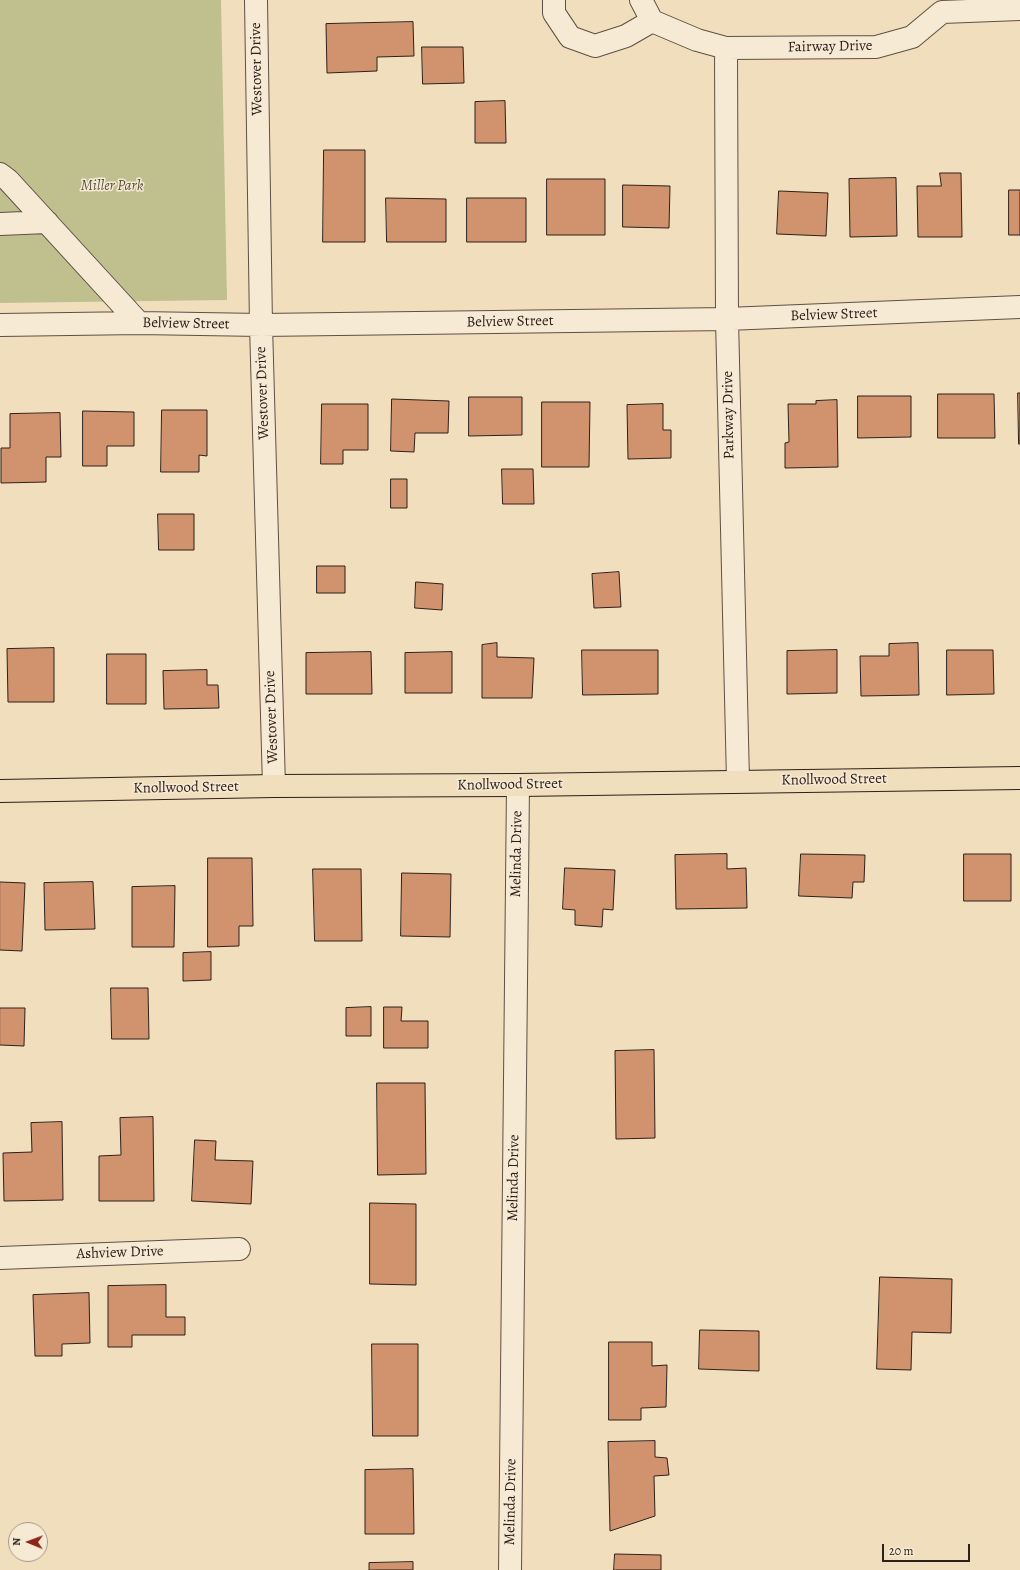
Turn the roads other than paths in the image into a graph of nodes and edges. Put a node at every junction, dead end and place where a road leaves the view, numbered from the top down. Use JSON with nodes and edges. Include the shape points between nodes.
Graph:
{"nodes":[{"id":1,"x":256,"y":0,"type":"edge"},
{"id":2,"x":554,"y":0,"type":"edge"},
{"id":3,"x":641,"y":0,"type":"edge"},
{"id":4,"x":1020,"y":9,"type":"edge"},
{"id":5,"x":652,"y":21,"type":"junction"},
{"id":6,"x":726,"y":48,"type":"junction"},
{"id":7,"x":0,"y":174,"type":"edge"},
{"id":8,"x":47,"y":222,"type":"junction"},
{"id":9,"x":0,"y":224,"type":"edge"},
{"id":10,"x":1020,"y":307,"type":"edge"},
{"id":11,"x":727,"y":319,"type":"junction"},
{"id":12,"x":139,"y":323,"type":"junction"},
{"id":13,"x":0,"y":325,"type":"edge"},
{"id":14,"x":261,"y":325,"type":"junction"},
{"id":15,"x":1020,"y":778,"type":"edge"},
{"id":16,"x":738,"y":781,"type":"junction"},
{"id":17,"x":518,"y":785,"type":"junction"},
{"id":18,"x":274,"y":786,"type":"junction"},
{"id":19,"x":0,"y":791,"type":"edge"},
{"id":20,"x":239,"y":1249,"type":"dead end"},
{"id":21,"x":0,"y":1258,"type":"edge"},
{"id":22,"x":510,"y":1570,"type":"edge"}],
"edges":[{"from":1,"to":14,"type":"street","name":"Westover Drive"},
{"from":2,"to":5,"type":"street","via":[[554,13],[570,37],[595,46],[626,36]]},
{"from":3,"to":5,"type":"street"},
{"from":4,"to":6,"type":"street","name":"Fairway Drive","via":[[942,12],[912,37],[876,47]]},
{"from":5,"to":6,"type":"street","name":"Fairway Drive","via":[[697,40]]},
{"from":6,"to":11,"type":"street","name":"Parkway Drive"},
{"from":7,"to":8,"type":"street"},
{"from":8,"to":9,"type":"street"},
{"from":8,"to":12,"type":"street"},
{"from":10,"to":11,"type":"street","name":"Belview Street"},
{"from":11,"to":14,"type":"street","name":"Belview Street"},
{"from":11,"to":16,"type":"street","name":"Parkway Drive"},
{"from":12,"to":13,"type":"street","name":"Belview Street"},
{"from":12,"to":14,"type":"street","name":"Belview Street"},
{"from":14,"to":18,"type":"street","name":"Westover Drive"},
{"from":15,"to":16,"type":"main road","name":"Knollwood Street"},
{"from":16,"to":17,"type":"main road","name":"Knollwood Street"},
{"from":17,"to":18,"type":"main road","name":"Knollwood Street"},
{"from":17,"to":22,"type":"street","name":"Melinda Drive"},
{"from":18,"to":19,"type":"main road","name":"Knollwood Street"},
{"from":20,"to":21,"type":"street","name":"Ashview Drive"}]}
